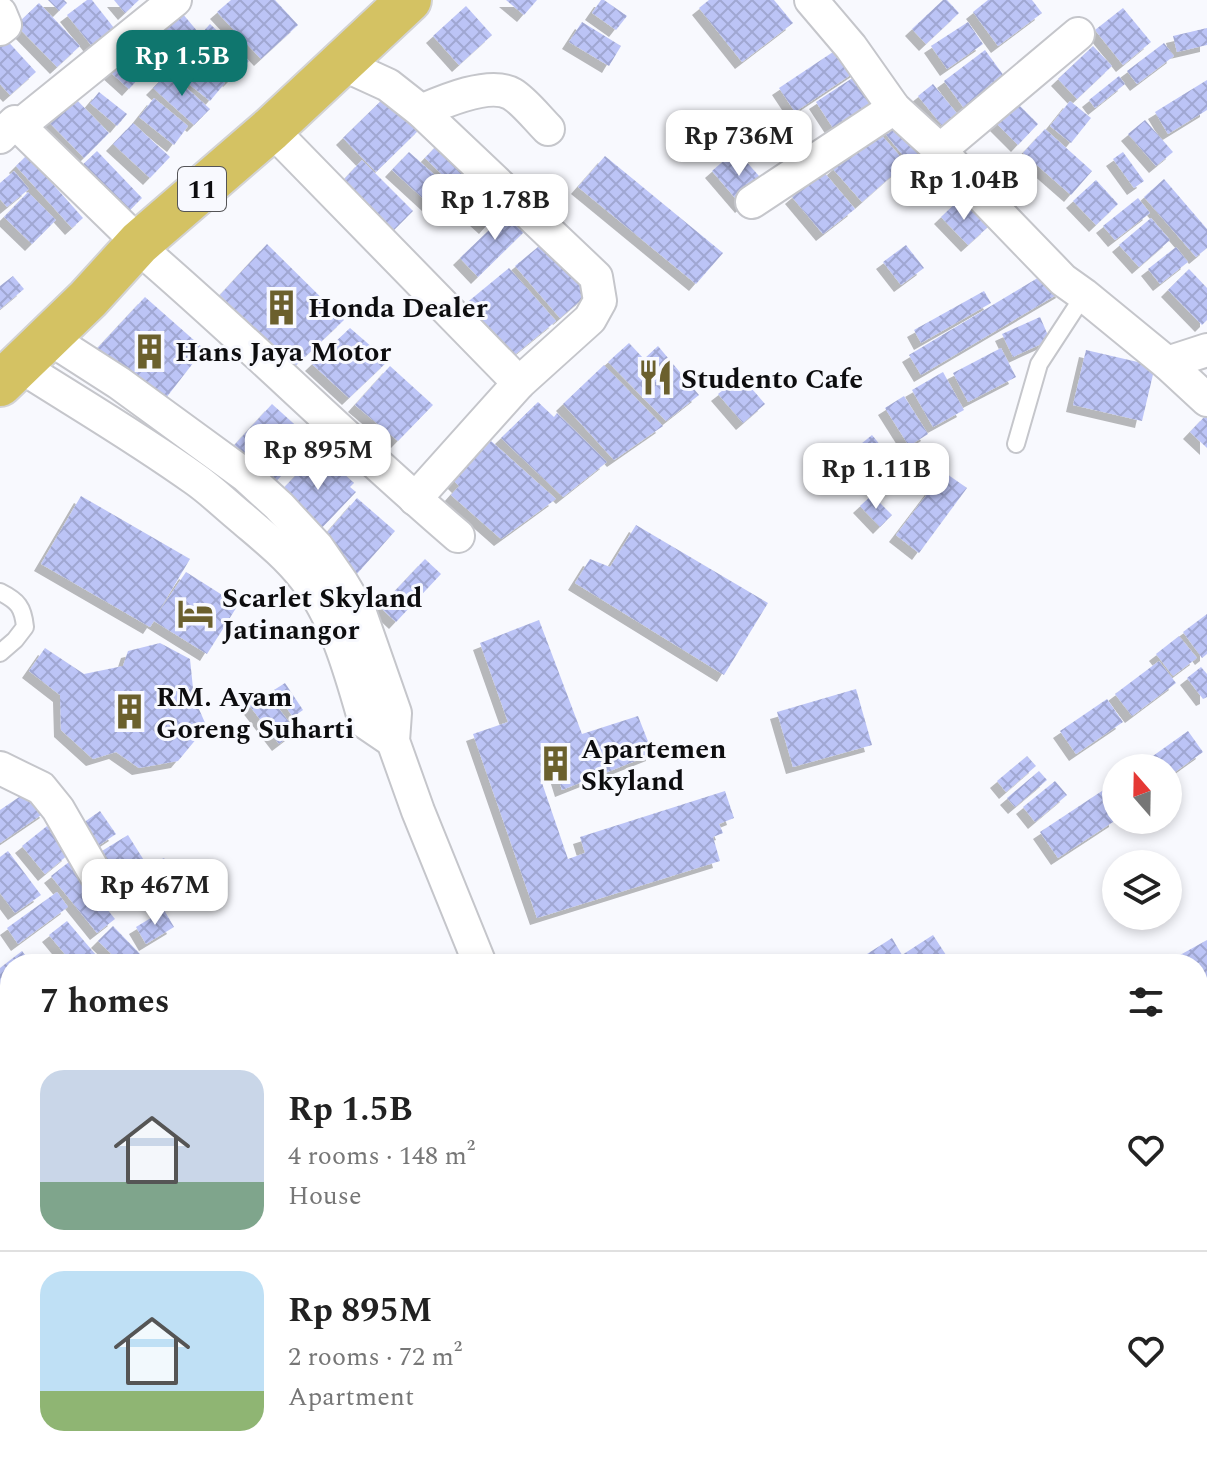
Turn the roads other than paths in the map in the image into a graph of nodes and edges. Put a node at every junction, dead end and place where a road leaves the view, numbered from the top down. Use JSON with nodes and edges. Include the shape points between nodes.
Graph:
{"nodes":[{"id":1,"x":175,"y":0,"type":"edge"},
{"id":2,"x":409,"y":0,"type":"edge"},
{"id":3,"x":828,"y":6,"type":"edge"},
{"id":4,"x":0,"y":13,"type":"edge"},
{"id":5,"x":0,"y":29,"type":"edge"},
{"id":6,"x":1078,"y":34,"type":"dead end"},
{"id":7,"x":340,"y":63,"type":"junction"},
{"id":8,"x":894,"y":108,"type":"junction"},
{"id":9,"x":421,"y":111,"type":"junction"},
{"id":10,"x":8,"y":122,"type":"edge"},
{"id":11,"x":271,"y":129,"type":"junction"},
{"id":12,"x":548,"y":129,"type":"dead end"},
{"id":13,"x":940,"y":150,"type":"junction"},
{"id":14,"x":752,"y":202,"type":"dead end"},
{"id":15,"x":138,"y":245,"type":"junction"},
{"id":16,"x":1084,"y":295,"type":"junction"},
{"id":17,"x":1207,"y":350,"type":"edge"},
{"id":18,"x":23,"y":363,"type":"edge"},
{"id":19,"x":1167,"y":363,"type":"junction"},
{"id":20,"x":519,"y":383,"type":"junction"},
{"id":21,"x":1207,"y":400,"type":"edge"},
{"id":22,"x":1016,"y":444,"type":"dead end"},
{"id":23,"x":415,"y":499,"type":"junction"},
{"id":24,"x":458,"y":536,"type":"dead end"},
{"id":25,"x":0,"y":592,"type":"edge"},
{"id":26,"x":0,"y":653,"type":"edge"},
{"id":27,"x":0,"y":768,"type":"edge"},
{"id":28,"x":96,"y":875,"type":"dead end"},
{"id":29,"x":476,"y":954,"type":"edge"}],
"edges":[{"from":1,"to":10,"type":"street"},
{"from":2,"to":7,"type":"highway","number":"11"},
{"from":3,"to":8,"type":"street"},
{"from":4,"to":5,"type":"street","via":[[5,25]]},
{"from":6,"to":13,"type":"street"},
{"from":7,"to":9,"type":"street","via":[[388,85]]},
{"from":7,"to":11,"type":"highway","number":"11"},
{"from":8,"to":13,"type":"street"},
{"from":8,"to":14,"type":"street"},
{"from":9,"to":12,"type":"street","via":[[462,94],[500,89],[513,94]]},
{"from":9,"to":20,"type":"street","via":[[596,277],[600,301],[590,319]]},
{"from":10,"to":15,"type":"street"},
{"from":11,"to":15,"type":"highway","number":"11"},
{"from":11,"to":20,"type":"street"},
{"from":13,"to":16,"type":"street","via":[[1063,280]]},
{"from":15,"to":18,"type":"highway","number":"11"},
{"from":15,"to":23,"type":"street"},
{"from":16,"to":19,"type":"street"},
{"from":16,"to":22,"type":"lane","via":[[1039,364]]},
{"from":17,"to":19,"type":"street"},
{"from":18,"to":29,"type":"street","via":[[196,480],[304,577],[336,636],[365,722],[393,741]]},
{"from":19,"to":21,"type":"street"},
{"from":20,"to":23,"type":"street"},
{"from":23,"to":24,"type":"street"},
{"from":25,"to":26,"type":"lane","via":[[18,604],[25,627]]},
{"from":27,"to":28,"type":"street","via":[[41,788]]}]}
